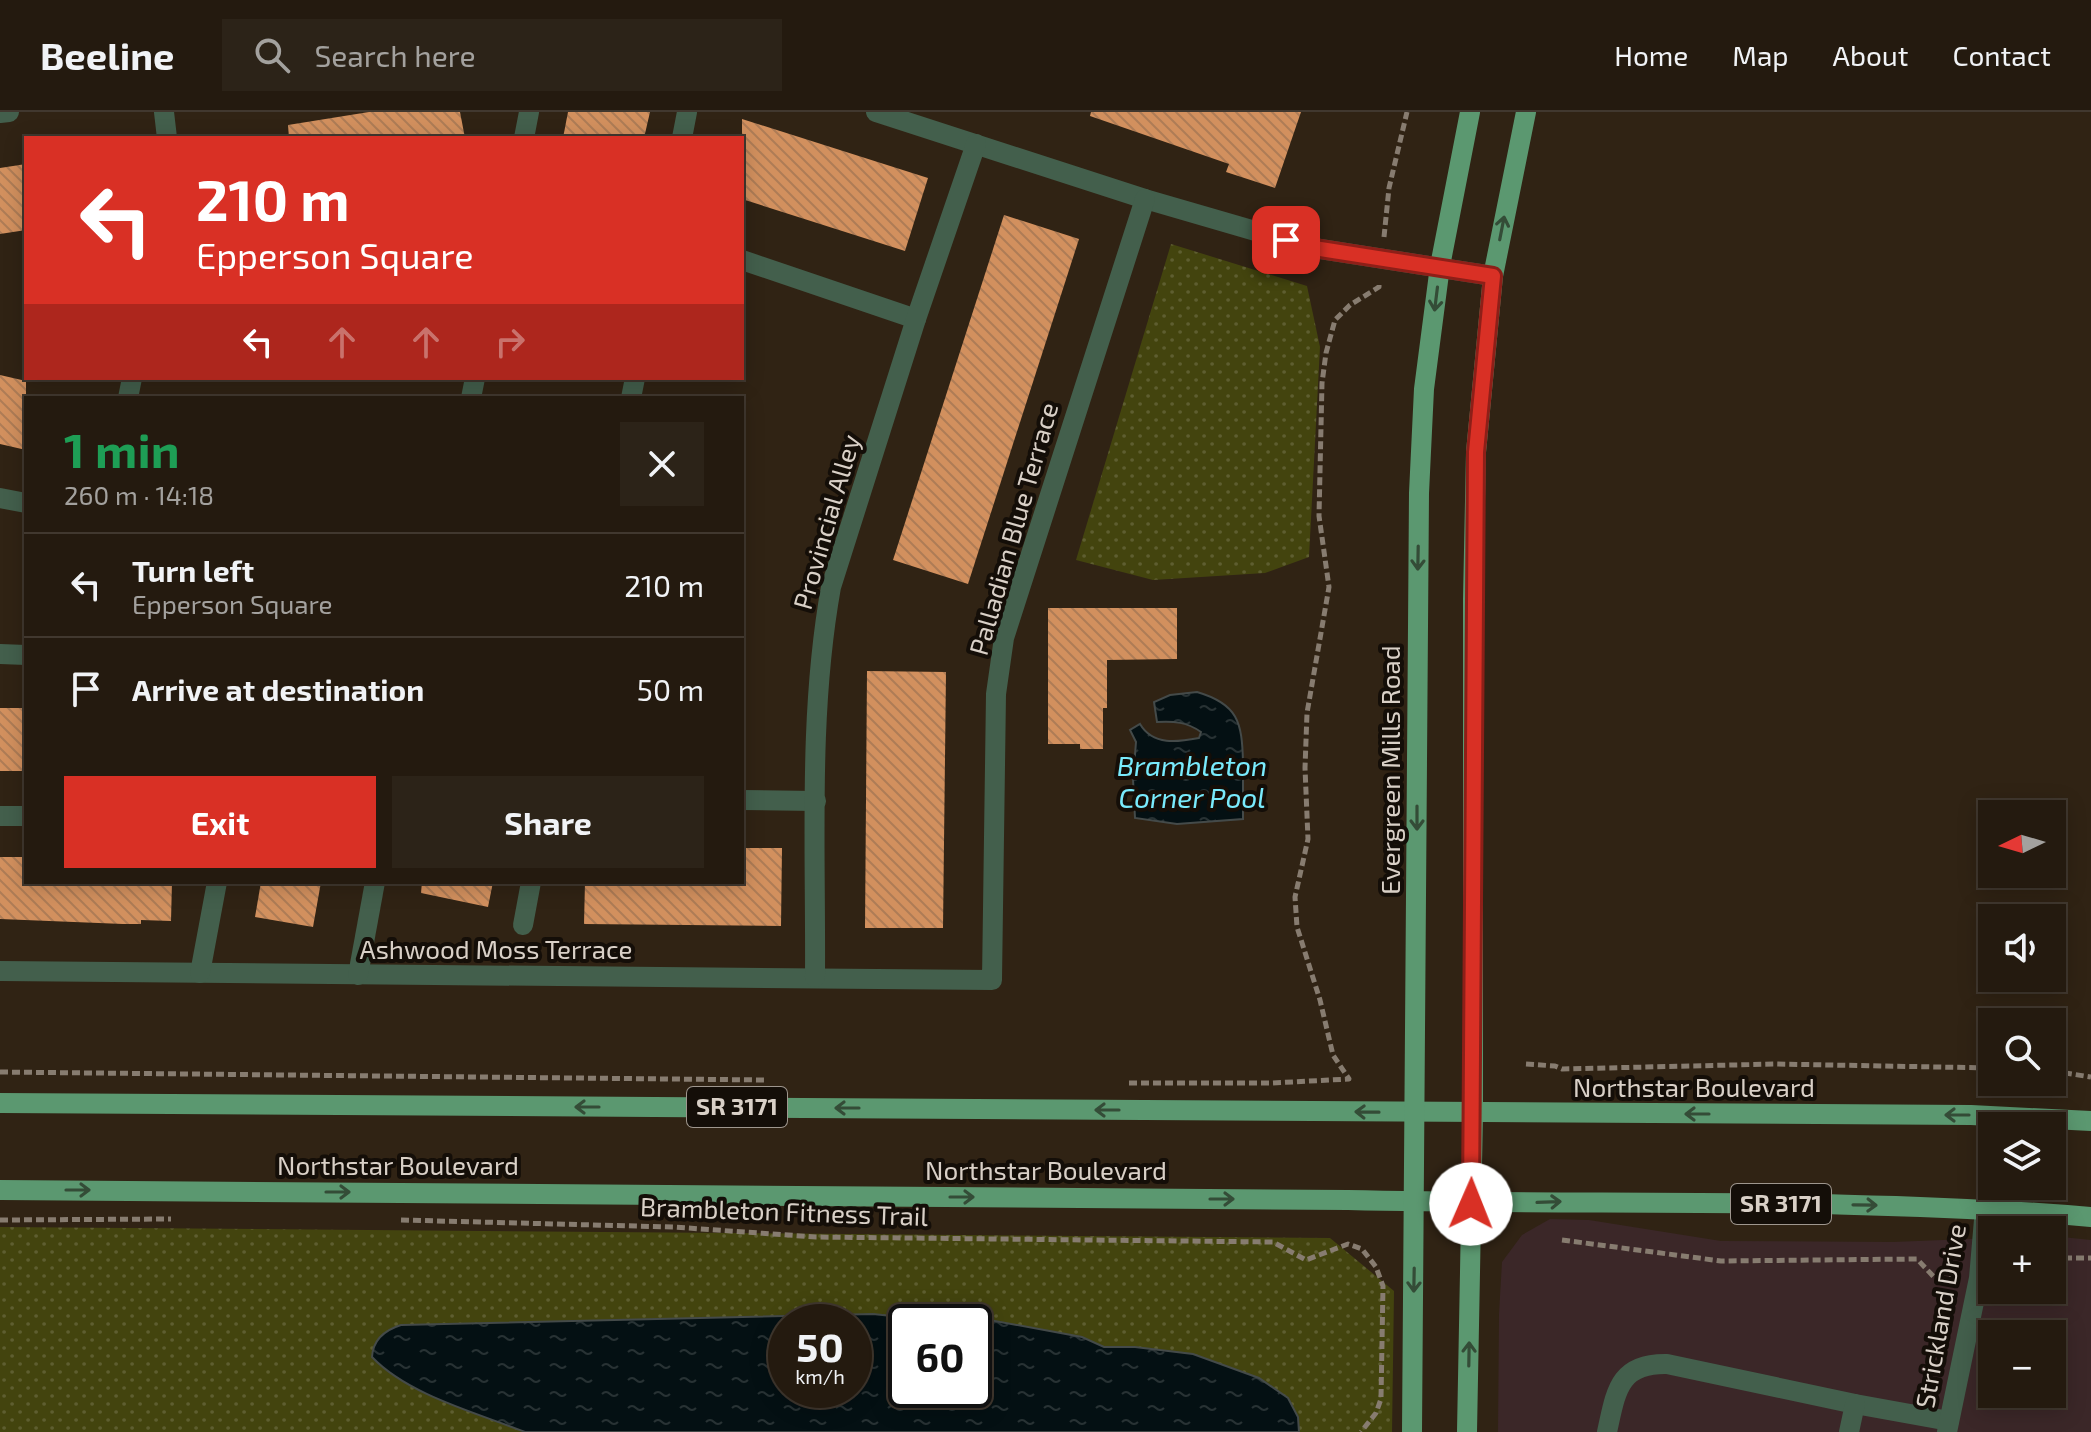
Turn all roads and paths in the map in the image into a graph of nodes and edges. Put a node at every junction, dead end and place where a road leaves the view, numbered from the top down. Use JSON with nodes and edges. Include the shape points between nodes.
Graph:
{"nodes":[{"id":1,"x":9,"y":112,"type":"edge"},
{"id":2,"x":164,"y":112,"type":"edge"},
{"id":3,"x":529,"y":112,"type":"edge"},
{"id":4,"x":687,"y":112,"type":"edge"},
{"id":5,"x":876,"y":112,"type":"edge"},
{"id":6,"x":1407,"y":112,"type":"edge"},
{"id":7,"x":1470,"y":112,"type":"edge"},
{"id":8,"x":1526,"y":112,"type":"edge"},
{"id":9,"x":0,"y":113,"type":"edge"},
{"id":10,"x":167,"y":136,"type":"edge"},
{"id":11,"x":524,"y":136,"type":"edge"},
{"id":12,"x":682,"y":136,"type":"edge"},
{"id":13,"x":976,"y":144,"type":"junction"},
{"id":14,"x":1145,"y":199,"type":"junction"},
{"id":15,"x":1382,"y":257,"type":"junction"},
{"id":16,"x":744,"y":261,"type":"edge"},
{"id":17,"x":1440,"y":266,"type":"junction"},
{"id":18,"x":1493,"y":276,"type":"junction"},
{"id":19,"x":916,"y":319,"type":"junction"},
{"id":20,"x":0,"y":498,"type":"edge"},
{"id":21,"x":24,"y":503,"type":"edge"},
{"id":22,"x":0,"y":654,"type":"edge"},
{"id":23,"x":24,"y":655,"type":"edge"},
{"id":24,"x":744,"y":800,"type":"edge"},
{"id":25,"x":816,"y":801,"type":"junction"},
{"id":26,"x":0,"y":816,"type":"edge"},
{"id":27,"x":24,"y":816,"type":"edge"},
{"id":28,"x":217,"y":884,"type":"edge"},
{"id":29,"x":375,"y":884,"type":"edge"},
{"id":30,"x":531,"y":884,"type":"edge"},
{"id":31,"x":523,"y":925,"type":"dead end"},
{"id":32,"x":0,"y":971,"type":"edge"},
{"id":33,"x":200,"y":973,"type":"junction"},
{"id":34,"x":358,"y":975,"type":"junction"},
{"id":35,"x":815,"y":977,"type":"junction"},
{"id":36,"x":992,"y":980,"type":"joint"},
{"id":37,"x":1526,"y":1064,"type":"dead end"},
{"id":38,"x":1978,"y":1068,"type":"edge"},
{"id":39,"x":0,"y":1072,"type":"edge"},
{"id":40,"x":2066,"y":1073,"type":"edge"},
{"id":41,"x":2091,"y":1077,"type":"edge"},
{"id":42,"x":772,"y":1080,"type":"dead end"},
{"id":43,"x":1115,"y":1083,"type":"dead end"},
{"id":44,"x":0,"y":1103,"type":"edge"},
{"id":45,"x":1473,"y":1112,"type":"junction"},
{"id":46,"x":1416,"y":1113,"type":"junction"},
{"id":47,"x":2091,"y":1121,"type":"edge"},
{"id":48,"x":0,"y":1190,"type":"edge"},
{"id":49,"x":1415,"y":1202,"type":"junction"},
{"id":50,"x":1471,"y":1204,"type":"junction"},
{"id":51,"x":1985,"y":1208,"type":"junction"},
{"id":52,"x":2091,"y":1217,"type":"edge"},
{"id":53,"x":184,"y":1218,"type":"dead end"},
{"id":54,"x":0,"y":1220,"type":"edge"},
{"id":55,"x":400,"y":1220,"type":"dead end"},
{"id":56,"x":1562,"y":1240,"type":"dead end"},
{"id":57,"x":2066,"y":1258,"type":"edge"},
{"id":58,"x":2091,"y":1258,"type":"edge"},
{"id":59,"x":1944,"y":1278,"type":"dead end"},
{"id":60,"x":1855,"y":1404,"type":"junction"},
{"id":61,"x":1948,"y":1426,"type":"edge"},
{"id":62,"x":1361,"y":1432,"type":"edge"},
{"id":63,"x":1412,"y":1432,"type":"edge"},
{"id":64,"x":1467,"y":1432,"type":"edge"},
{"id":65,"x":1607,"y":1432,"type":"edge"},
{"id":66,"x":1849,"y":1432,"type":"edge"}],
"edges":[{"from":1,"to":9,"type":"street"},
{"from":2,"to":10,"type":"street"},
{"from":3,"to":11,"type":"street"},
{"from":4,"to":12,"type":"street"},
{"from":5,"to":13,"type":"street"},
{"from":6,"to":15,"type":"path","via":[[1389,188]]},
{"from":7,"to":17,"type":"main road","name":"Evergreen Mills Road"},
{"from":18,"to":8,"type":"main road","one_way":true},
{"from":13,"to":14,"type":"street"},
{"from":13,"to":19,"type":"street","name":"Provincial Alley"},
{"from":14,"to":15,"type":"street","via":[[1314,248]]},
{"from":14,"to":36,"type":"street","name":"Palladian Blue Terrace","via":[[1004,638],[996,694]]},
{"from":15,"to":17,"type":"street"},
{"from":15,"to":43,"type":"path","via":[[1379,287],[1335,320],[1324,368],[1319,516],[1329,587],[1307,713],[1308,839],[1295,897],[1297,927],[1333,1055],[1349,1079]]},
{"from":16,"to":19,"type":"street"},
{"from":17,"to":18,"type":"street"},
{"from":17,"to":46,"type":"main road","name":"Evergreen Mills Road","one_way":true,"via":[[1424,389],[1419,493]]},
{"from":18,"to":45,"type":"main road","via":[[1476,452]]},
{"from":19,"to":25,"type":"street","name":"Provincial Alley","via":[[831,587],[817,698]]},
{"from":20,"to":21,"type":"street"},
{"from":22,"to":23,"type":"street"},
{"from":24,"to":25,"type":"street"},
{"from":25,"to":35,"type":"street","name":"Provincial Alley"},
{"from":26,"to":27,"type":"street"},
{"from":28,"to":33,"type":"street"},
{"from":29,"to":34,"type":"street"},
{"from":30,"to":31,"type":"street"},
{"from":32,"to":33,"type":"street","name":"Ashwood Moss Terrace"},
{"from":33,"to":34,"type":"street","name":"Ashwood Moss Terrace"},
{"from":34,"to":35,"type":"street","name":"Ashwood Moss Terrace"},
{"from":35,"to":36,"type":"street","name":"Ashwood Moss Terrace"},
{"from":37,"to":38,"type":"path","via":[[1562,1069],[1776,1064]]},
{"from":39,"to":42,"type":"path"},
{"from":40,"to":41,"type":"path"},
{"from":46,"to":44,"type":"main road","name":"Northstar Boulevard","number":"SR 3171","one_way":true},
{"from":45,"to":46,"type":"main road","name":"Northstar Boulevard","number":"SR 3171"},
{"from":47,"to":45,"type":"main road","name":"Northstar Boulevard","number":"SR 3171","one_way":true,"via":[[1971,1115]]},
{"from":45,"to":50,"type":"main road"},
{"from":46,"to":49,"type":"main road","name":"Evergreen Mills Road"},
{"from":48,"to":49,"type":"main road","name":"Northstar Boulevard","number":"SR 3171","one_way":true},
{"from":49,"to":50,"type":"main road","name":"Northstar Boulevard","number":"SR 3171"},
{"from":49,"to":63,"type":"main road","name":"Evergreen Mills Road","one_way":true},
{"from":50,"to":51,"type":"main road","name":"Northstar Boulevard","number":"SR 3171","one_way":true},
{"from":64,"to":50,"type":"main road","one_way":true},
{"from":51,"to":52,"type":"main road","name":"Northstar Boulevard","number":"SR 3171"},
{"from":51,"to":61,"type":"street","name":"Strickland Drive","via":[[1979,1278]]},
{"from":53,"to":54,"type":"path"},
{"from":55,"to":62,"type":"path","name":"Brambleton Fitness Trail","via":[[673,1227],[816,1237],[1273,1242],[1306,1260],[1348,1244],[1362,1249],[1383,1286],[1381,1399]]},
{"from":56,"to":59,"type":"path","via":[[1721,1261],[1917,1259],[1934,1277]]},
{"from":57,"to":58,"type":"path"},
{"from":60,"to":61,"type":"street"},
{"from":60,"to":65,"type":"street","via":[[1646,1364],[1620,1386]]},
{"from":60,"to":66,"type":"street"}]}
